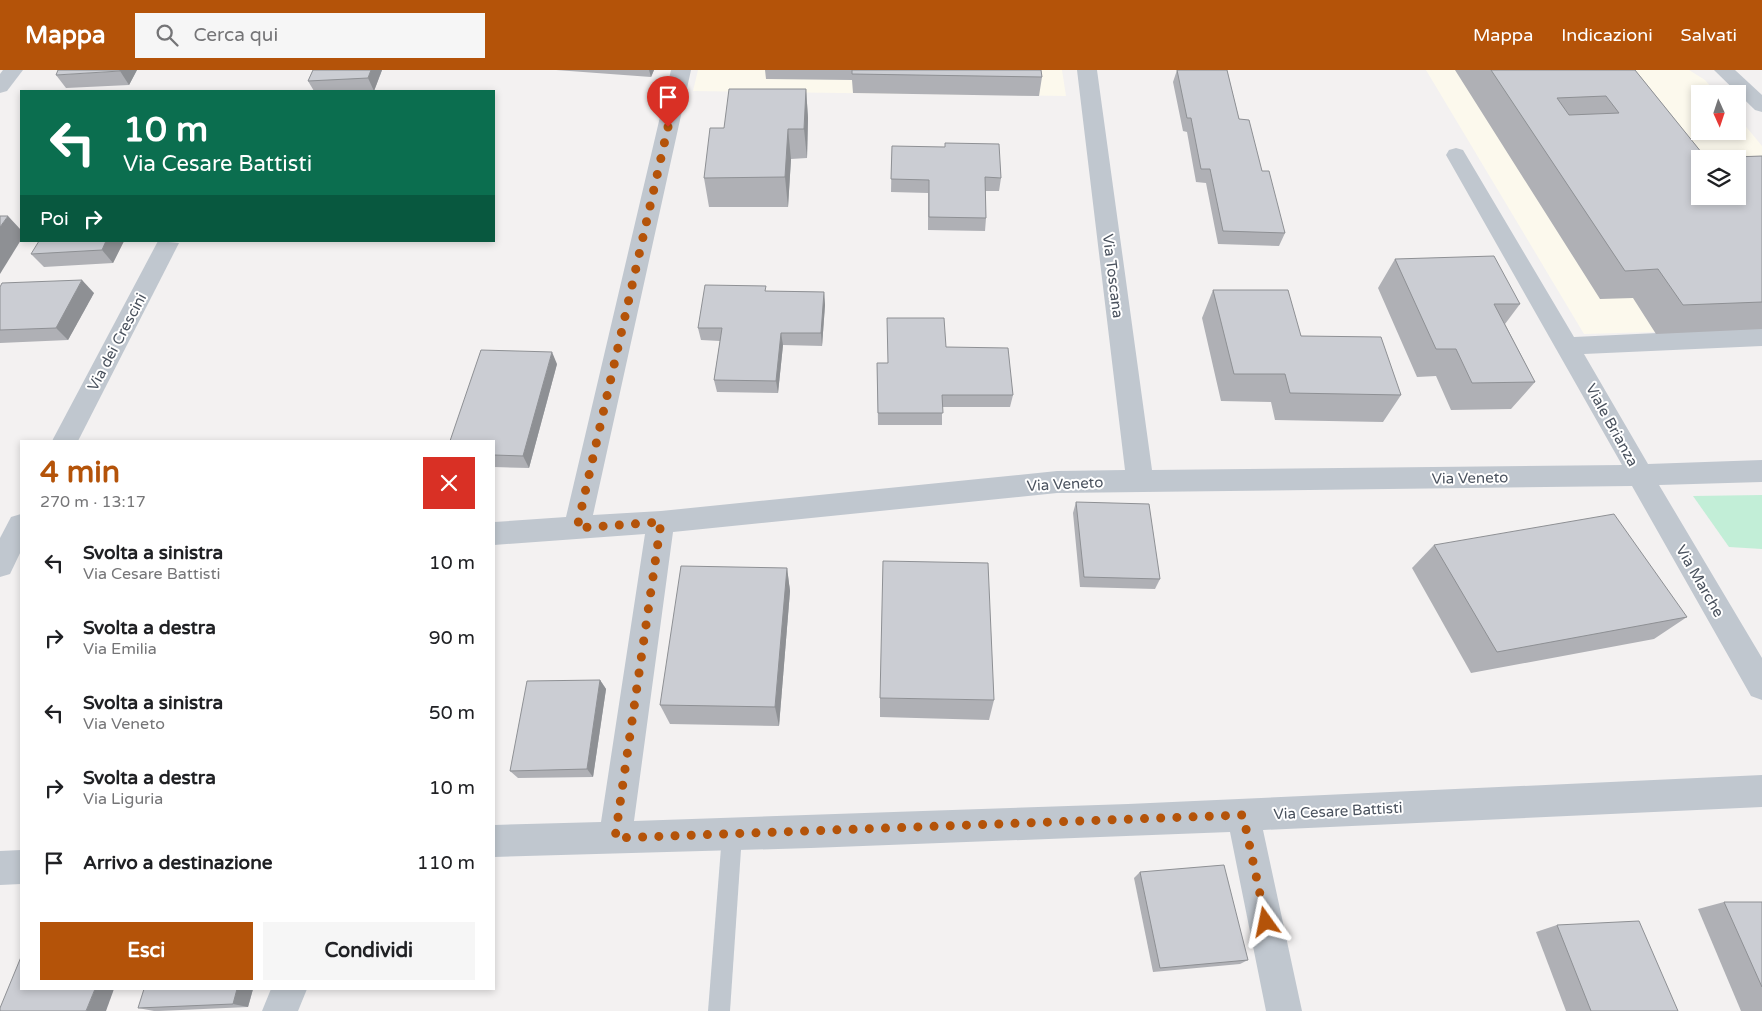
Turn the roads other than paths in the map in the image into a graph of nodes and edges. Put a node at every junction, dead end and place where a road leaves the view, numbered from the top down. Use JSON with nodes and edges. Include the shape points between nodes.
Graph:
{"nodes":[{"id":1,"x":12,"y":70,"type":"edge"},
{"id":2,"x":681,"y":70,"type":"edge"},
{"id":3,"x":1087,"y":70,"type":"edge"},
{"id":4,"x":1724,"y":70,"type":"edge"},
{"id":5,"x":0,"y":87,"type":"edge"},
{"id":6,"x":1762,"y":106,"type":"edge"},
{"id":7,"x":1456,"y":155,"type":"dead end"},
{"id":8,"x":168,"y":243,"type":"dead end"},
{"id":9,"x":1762,"y":337,"type":"edge"},
{"id":10,"x":1567,"y":346,"type":"junction"},
{"id":11,"x":66,"y":440,"type":"edge"},
{"id":12,"x":1762,"y":471,"type":"edge"},
{"id":13,"x":1639,"y":475,"type":"junction"},
{"id":14,"x":1140,"y":482,"type":"junction"},
{"id":15,"x":661,"y":522,"type":"junction"},
{"id":16,"x":20,"y":527,"type":"edge"},
{"id":17,"x":577,"y":528,"type":"junction"},
{"id":18,"x":495,"y":533,"type":"edge"},
{"id":19,"x":0,"y":566,"type":"edge"},
{"id":20,"x":20,"y":566,"type":"edge"},
{"id":21,"x":1762,"y":686,"type":"edge"},
{"id":22,"x":1762,"y":791,"type":"edge"},
{"id":23,"x":1243,"y":815,"type":"junction"},
{"id":24,"x":732,"y":835,"type":"junction"},
{"id":25,"x":615,"y":838,"type":"junction"},
{"id":26,"x":495,"y":841,"type":"edge"},
{"id":27,"x":20,"y":867,"type":"edge"},
{"id":28,"x":0,"y":868,"type":"edge"},
{"id":29,"x":289,"y":990,"type":"edge"},
{"id":30,"x":280,"y":1011,"type":"edge"},
{"id":31,"x":719,"y":1011,"type":"edge"},
{"id":32,"x":1284,"y":1011,"type":"edge"}],
"edges":[{"from":1,"to":5,"type":"street"},
{"from":2,"to":17,"type":"street"},
{"from":3,"to":14,"type":"street","name":"Via Toscana"},
{"from":4,"to":6,"type":"street"},
{"from":7,"to":10,"type":"street","name":"Viale Brianza"},
{"from":8,"to":11,"type":"street","name":"Via dei Crescini"},
{"from":9,"to":10,"type":"street"},
{"from":10,"to":13,"type":"street","name":"Viale Brianza","via":[[1632,457]]},
{"from":12,"to":13,"type":"street","name":"Viale Brianza"},
{"from":13,"to":14,"type":"street","name":"Via Veneto"},
{"from":13,"to":21,"type":"street","name":"Via Marche"},
{"from":14,"to":15,"type":"street","name":"Via Veneto","via":[[1057,482]]},
{"from":15,"to":17,"type":"street","name":"Via Veneto"},
{"from":15,"to":25,"type":"street"},
{"from":16,"to":19,"type":"street"},
{"from":17,"to":18,"type":"street","name":"Via Veneto"},
{"from":19,"to":20,"type":"street"},
{"from":22,"to":23,"type":"street","name":"Via Cesare Battisti"},
{"from":23,"to":24,"type":"street","name":"Via Cesare Battisti"},
{"from":23,"to":32,"type":"street"},
{"from":24,"to":25,"type":"street","name":"Via Cesare Battisti"},
{"from":24,"to":31,"type":"lane"},
{"from":25,"to":26,"type":"street","name":"Via Cesare Battisti"},
{"from":27,"to":28,"type":"street"},
{"from":29,"to":30,"type":"street"}]}
